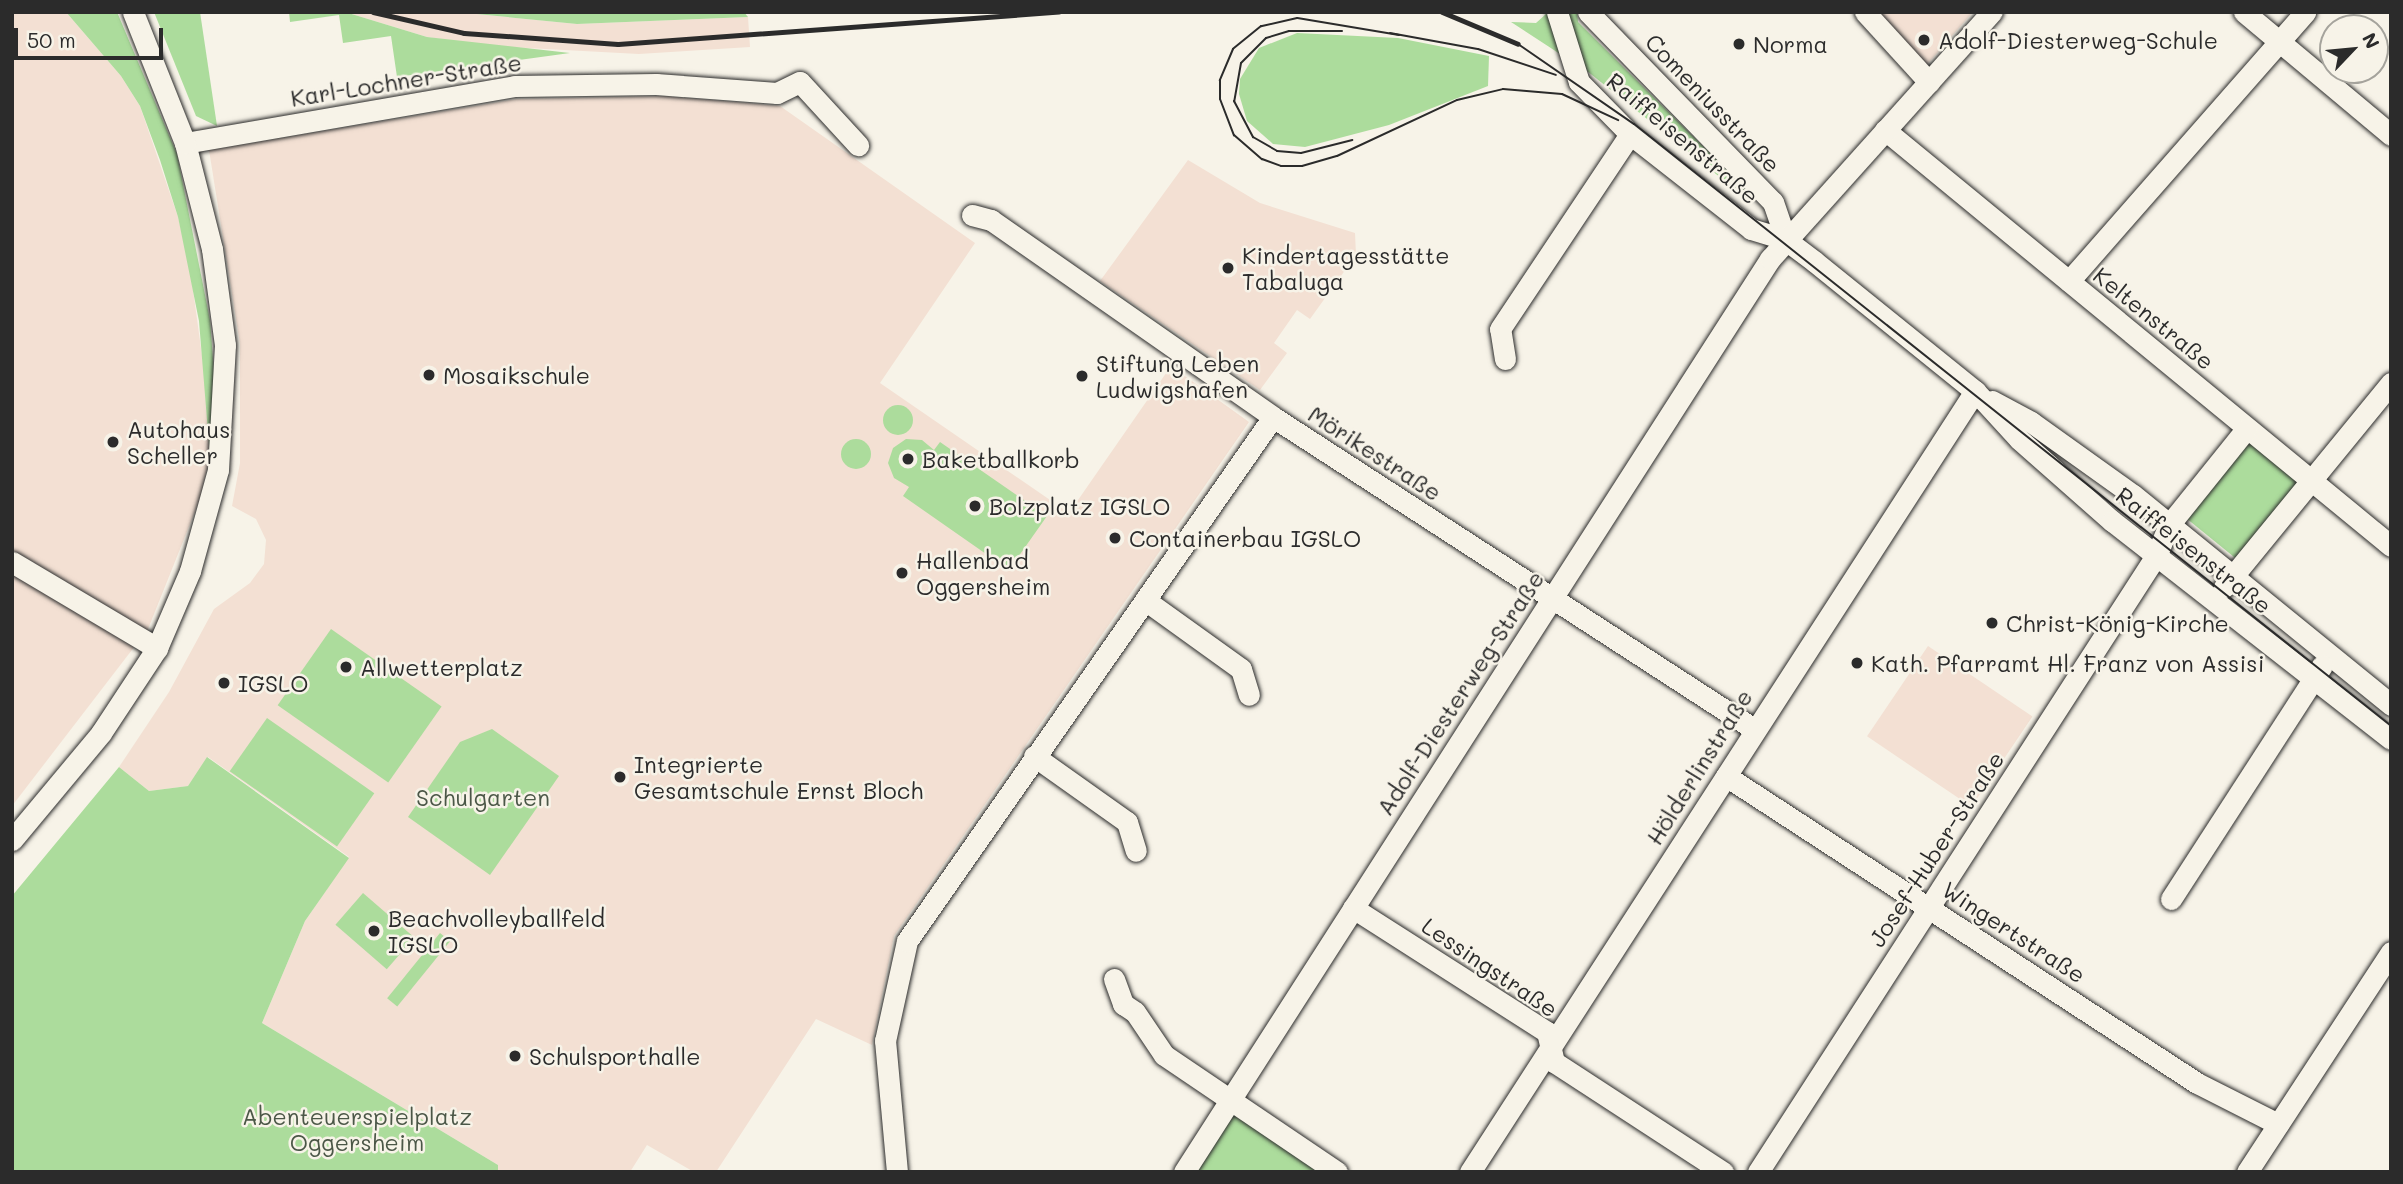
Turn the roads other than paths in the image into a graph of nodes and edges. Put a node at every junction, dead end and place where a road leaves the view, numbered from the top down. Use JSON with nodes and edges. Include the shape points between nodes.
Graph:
{"nodes":[{"id":1,"x":132,"y":12,"type":"edge"},
{"id":2,"x":1557,"y":12,"type":"edge"},
{"id":3,"x":1588,"y":12,"type":"edge"},
{"id":4,"x":1865,"y":12,"type":"edge"},
{"id":5,"x":1992,"y":12,"type":"edge"},
{"id":6,"x":2244,"y":12,"type":"edge"},
{"id":7,"x":2305,"y":12,"type":"edge"},
{"id":8,"x":2279,"y":42,"type":"junction"},
{"id":9,"x":1928,"y":82,"type":"junction"},
{"id":10,"x":1885,"y":130,"type":"junction"},
{"id":11,"x":1630,"y":134,"type":"junction"},
{"id":12,"x":2391,"y":135,"type":"edge"},
{"id":13,"x":186,"y":143,"type":"junction"},
{"id":14,"x":858,"y":145,"type":"dead end"},
{"id":15,"x":972,"y":215,"type":"dead end"},
{"id":16,"x":1786,"y":240,"type":"junction"},
{"id":17,"x":2069,"y":281,"type":"junction"},
{"id":18,"x":1505,"y":359,"type":"dead end"},
{"id":19,"x":2391,"y":383,"type":"edge"},
{"id":20,"x":1975,"y":391,"type":"junction"},
{"id":21,"x":1273,"y":417,"type":"junction"},
{"id":22,"x":2247,"y":428,"type":"junction"},
{"id":23,"x":2311,"y":481,"type":"junction"},
{"id":24,"x":2169,"y":525,"type":"junction"},
{"id":25,"x":2391,"y":546,"type":"edge"},
{"id":26,"x":2157,"y":554,"type":"junction"},
{"id":27,"x":12,"y":562,"type":"edge"},
{"id":28,"x":2233,"y":577,"type":"junction"},
{"id":29,"x":1552,"y":599,"type":"junction"},
{"id":30,"x":2215,"y":599,"type":"junction"},
{"id":31,"x":1144,"y":600,"type":"junction"},
{"id":32,"x":157,"y":648,"type":"junction"},
{"id":33,"x":2330,"y":656,"type":"junction"},
{"id":34,"x":2314,"y":677,"type":"junction"},
{"id":35,"x":1249,"y":695,"type":"dead end"},
{"id":36,"x":2391,"y":705,"type":"edge"},
{"id":37,"x":1754,"y":729,"type":"junction"},
{"id":38,"x":2391,"y":739,"type":"edge"},
{"id":39,"x":1034,"y":756,"type":"junction"},
{"id":40,"x":1726,"y":776,"type":"junction"},
{"id":41,"x":12,"y":840,"type":"edge"},
{"id":42,"x":1136,"y":851,"type":"dead end"},
{"id":43,"x":2171,"y":899,"type":"dead end"},
{"id":44,"x":1353,"y":908,"type":"junction"},
{"id":45,"x":1929,"y":908,"type":"junction"},
{"id":46,"x":2391,"y":952,"type":"edge"},
{"id":47,"x":1114,"y":979,"type":"dead end"},
{"id":48,"x":1550,"y":1044,"type":"junction"},
{"id":49,"x":1229,"y":1100,"type":"junction"},
{"id":50,"x":2278,"y":1124,"type":"junction"},
{"id":51,"x":897,"y":1172,"type":"edge"},
{"id":52,"x":1184,"y":1172,"type":"edge"},
{"id":53,"x":1337,"y":1172,"type":"edge"},
{"id":54,"x":1470,"y":1172,"type":"edge"},
{"id":55,"x":1723,"y":1172,"type":"edge"},
{"id":56,"x":1758,"y":1172,"type":"edge"},
{"id":57,"x":2248,"y":1172,"type":"edge"}],
"edges":[{"from":1,"to":13,"type":"street"},
{"from":2,"to":11,"type":"street","name":"Raiffeisenstraße","via":[[1580,82]]},
{"from":3,"to":16,"type":"street","name":"Comeniusstraße","via":[[1773,202]]},
{"from":4,"to":9,"type":"street"},
{"from":5,"to":9,"type":"street","name":"Adolf-Diesterweg-Straße"},
{"from":6,"to":8,"type":"street"},
{"from":7,"to":8,"type":"street"},
{"from":8,"to":12,"type":"street"},
{"from":8,"to":17,"type":"street"},
{"from":9,"to":10,"type":"street","name":"Adolf-Diesterweg-Straße"},
{"from":10,"to":16,"type":"street","name":"Adolf-Diesterweg-Straße"},
{"from":10,"to":17,"type":"street","name":"Keltenstraße"},
{"from":11,"to":16,"type":"street","name":"Raiffeisenstraße","via":[[1751,229]]},
{"from":11,"to":18,"type":"street","via":[[1500,329]]},
{"from":13,"to":14,"type":"street","name":"Karl-Lochner-Straße","via":[[515,86],[656,84],[777,93],[800,82]]},
{"from":13,"to":32,"type":"street","via":[[212,249],[225,345],[224,412],[218,470],[202,532]]},
{"from":15,"to":21,"type":"street","name":"Mörikestraße","via":[[991,220]]},
{"from":16,"to":20,"type":"street","name":"Raiffeisenstraße"},
{"from":16,"to":29,"type":"street","name":"Adolf-Diesterweg-Straße"},
{"from":17,"to":22,"type":"street","name":"Keltenstraße"},
{"from":19,"to":23,"type":"street"},
{"from":20,"to":24,"type":"street","name":"Raiffeisenstraße","via":[[2031,422]]},
{"from":20,"to":26,"type":"street","name":"Raiffeisenstraße","via":[[2112,521]]},
{"from":20,"to":37,"type":"street","name":"Hölderlinstraße"},
{"from":21,"to":29,"type":"street","name":"Mörikestraße"},
{"from":21,"to":31,"type":"street"},
{"from":22,"to":23,"type":"street","name":"Keltenstraße"},
{"from":22,"to":24,"type":"street","name":"Josef-Huber-Straße"},
{"from":23,"to":25,"type":"street","name":"Keltenstraße"},
{"from":23,"to":28,"type":"street"},
{"from":24,"to":26,"type":"street","name":"Josef-Huber-Straße"},
{"from":24,"to":28,"type":"street","name":"Raiffeisenstraße"},
{"from":26,"to":30,"type":"street","name":"Raiffeisenstraße"},
{"from":26,"to":45,"type":"street","name":"Josef-Huber-Straße"},
{"from":27,"to":32,"type":"street"},
{"from":28,"to":30,"type":"street"},
{"from":28,"to":33,"type":"street","name":"Raiffeisenstraße"},
{"from":29,"to":37,"type":"street","name":"Mörikestraße"},
{"from":29,"to":44,"type":"street","name":"Adolf-Diesterweg-Straße"},
{"from":30,"to":34,"type":"street","name":"Raiffeisenstraße"},
{"from":31,"to":35,"type":"street","via":[[1241,668]]},
{"from":31,"to":39,"type":"street"},
{"from":32,"to":41,"type":"street","via":[[101,733]]},
{"from":33,"to":34,"type":"street"},
{"from":33,"to":36,"type":"street","name":"Raiffeisenstraße"},
{"from":34,"to":38,"type":"street","name":"Raiffeisenstraße"},
{"from":34,"to":43,"type":"street"},
{"from":37,"to":40,"type":"street","name":"Hölderlinstraße"},
{"from":39,"to":42,"type":"street","via":[[1127,822]]},
{"from":39,"to":51,"type":"street","via":[[907,941],[885,1041]]},
{"from":40,"to":45,"type":"street","name":"Wingertstraße"},
{"from":40,"to":48,"type":"street","name":"Hölderlinstraße"},
{"from":44,"to":48,"type":"street","name":"Lessingstraße","via":[[1548,1032]]},
{"from":44,"to":49,"type":"street","name":"Adolf-Diesterweg-Straße"},
{"from":45,"to":50,"type":"street","name":"Wingertstraße","via":[[2197,1083]]},
{"from":45,"to":56,"type":"street","name":"Josef-Huber-Straße"},
{"from":46,"to":50,"type":"street"},
{"from":47,"to":49,"type":"street","via":[[1123,1004],[1135,1012],[1164,1055]]},
{"from":48,"to":54,"type":"street","name":"Hölderlinstraße"},
{"from":48,"to":55,"type":"street","name":"Lessingstraße","via":[[1554,1062]]},
{"from":49,"to":52,"type":"street","name":"Adolf-Diesterweg-Straße"},
{"from":49,"to":53,"type":"street"},
{"from":50,"to":57,"type":"street"}]}
